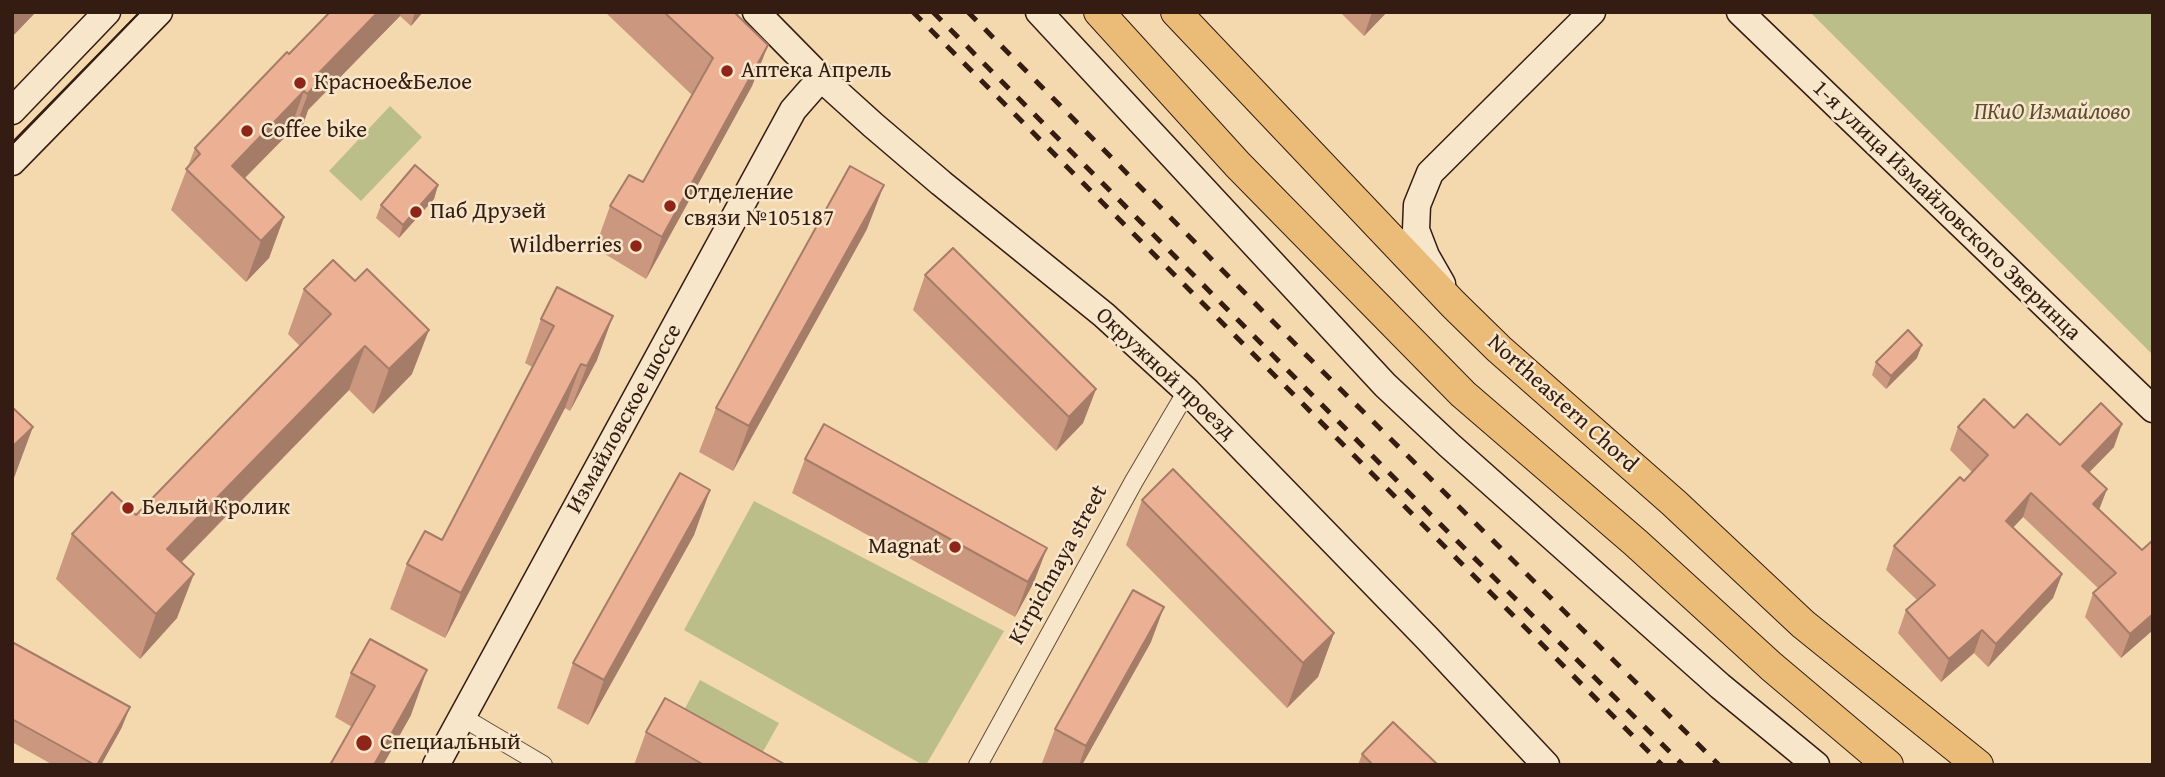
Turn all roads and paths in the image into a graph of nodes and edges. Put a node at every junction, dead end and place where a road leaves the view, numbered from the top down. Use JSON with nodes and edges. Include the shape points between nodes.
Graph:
{"nodes":[{"id":1,"x":107,"y":12,"type":"edge"},
{"id":2,"x":159,"y":12,"type":"edge"},
{"id":3,"x":756,"y":12,"type":"edge"},
{"id":4,"x":1038,"y":12,"type":"edge"},
{"id":5,"x":1099,"y":12,"type":"edge"},
{"id":6,"x":1176,"y":12,"type":"edge"},
{"id":7,"x":1592,"y":12,"type":"edge"},
{"id":8,"x":1740,"y":12,"type":"edge"},
{"id":9,"x":821,"y":78,"type":"junction"},
{"id":10,"x":12,"y":111,"type":"edge"},
{"id":11,"x":12,"y":162,"type":"edge"},
{"id":12,"x":1453,"y":304,"type":"junction"},
{"id":13,"x":1187,"y":391,"type":"junction"},
{"id":14,"x":2153,"y":409,"type":"edge"},
{"id":15,"x":462,"y":717,"type":"junction"},
{"id":16,"x":436,"y":765,"type":"edge"},
{"id":17,"x":543,"y":765,"type":"edge"},
{"id":18,"x":978,"y":765,"type":"edge"},
{"id":19,"x":1546,"y":765,"type":"edge"},
{"id":20,"x":1816,"y":765,"type":"edge"},
{"id":21,"x":1888,"y":765,"type":"edge"},
{"id":22,"x":1978,"y":765,"type":"edge"}],
"edges":[{"from":1,"to":10,"type":"main road"},
{"from":2,"to":11,"type":"main road"},
{"from":3,"to":9,"type":"main road","name":"Окружной проезд"},
{"from":4,"to":20,"type":"main road","via":[[1385,385],[1720,686]]},
{"from":5,"to":21,"type":"main road","via":[[1238,165],[1463,394]]},
{"from":6,"to":12,"type":"main road","name":"Northeastern Chord"},
{"from":7,"to":12,"type":"main road","via":[[1430,173],[1417,205],[1416,230]]},
{"from":8,"to":14,"type":"main road","name":"1-я улица Измайловского Зверинца"},
{"from":9,"to":13,"type":"main road","name":"Окружной проезд","via":[[1104,315]]},
{"from":9,"to":15,"type":"main road","name":"Измайловское шоссе","via":[[793,110]]},
{"from":12,"to":22,"type":"main road","name":"Northeastern Chord","via":[[1803,624]]},
{"from":13,"to":18,"type":"street","name":"Kirpichnaya street"},
{"from":13,"to":19,"type":"main road","name":"Окружной проезд"},
{"from":15,"to":16,"type":"main road","name":"Измайловское шоссе"},
{"from":15,"to":17,"type":"street"}]}
